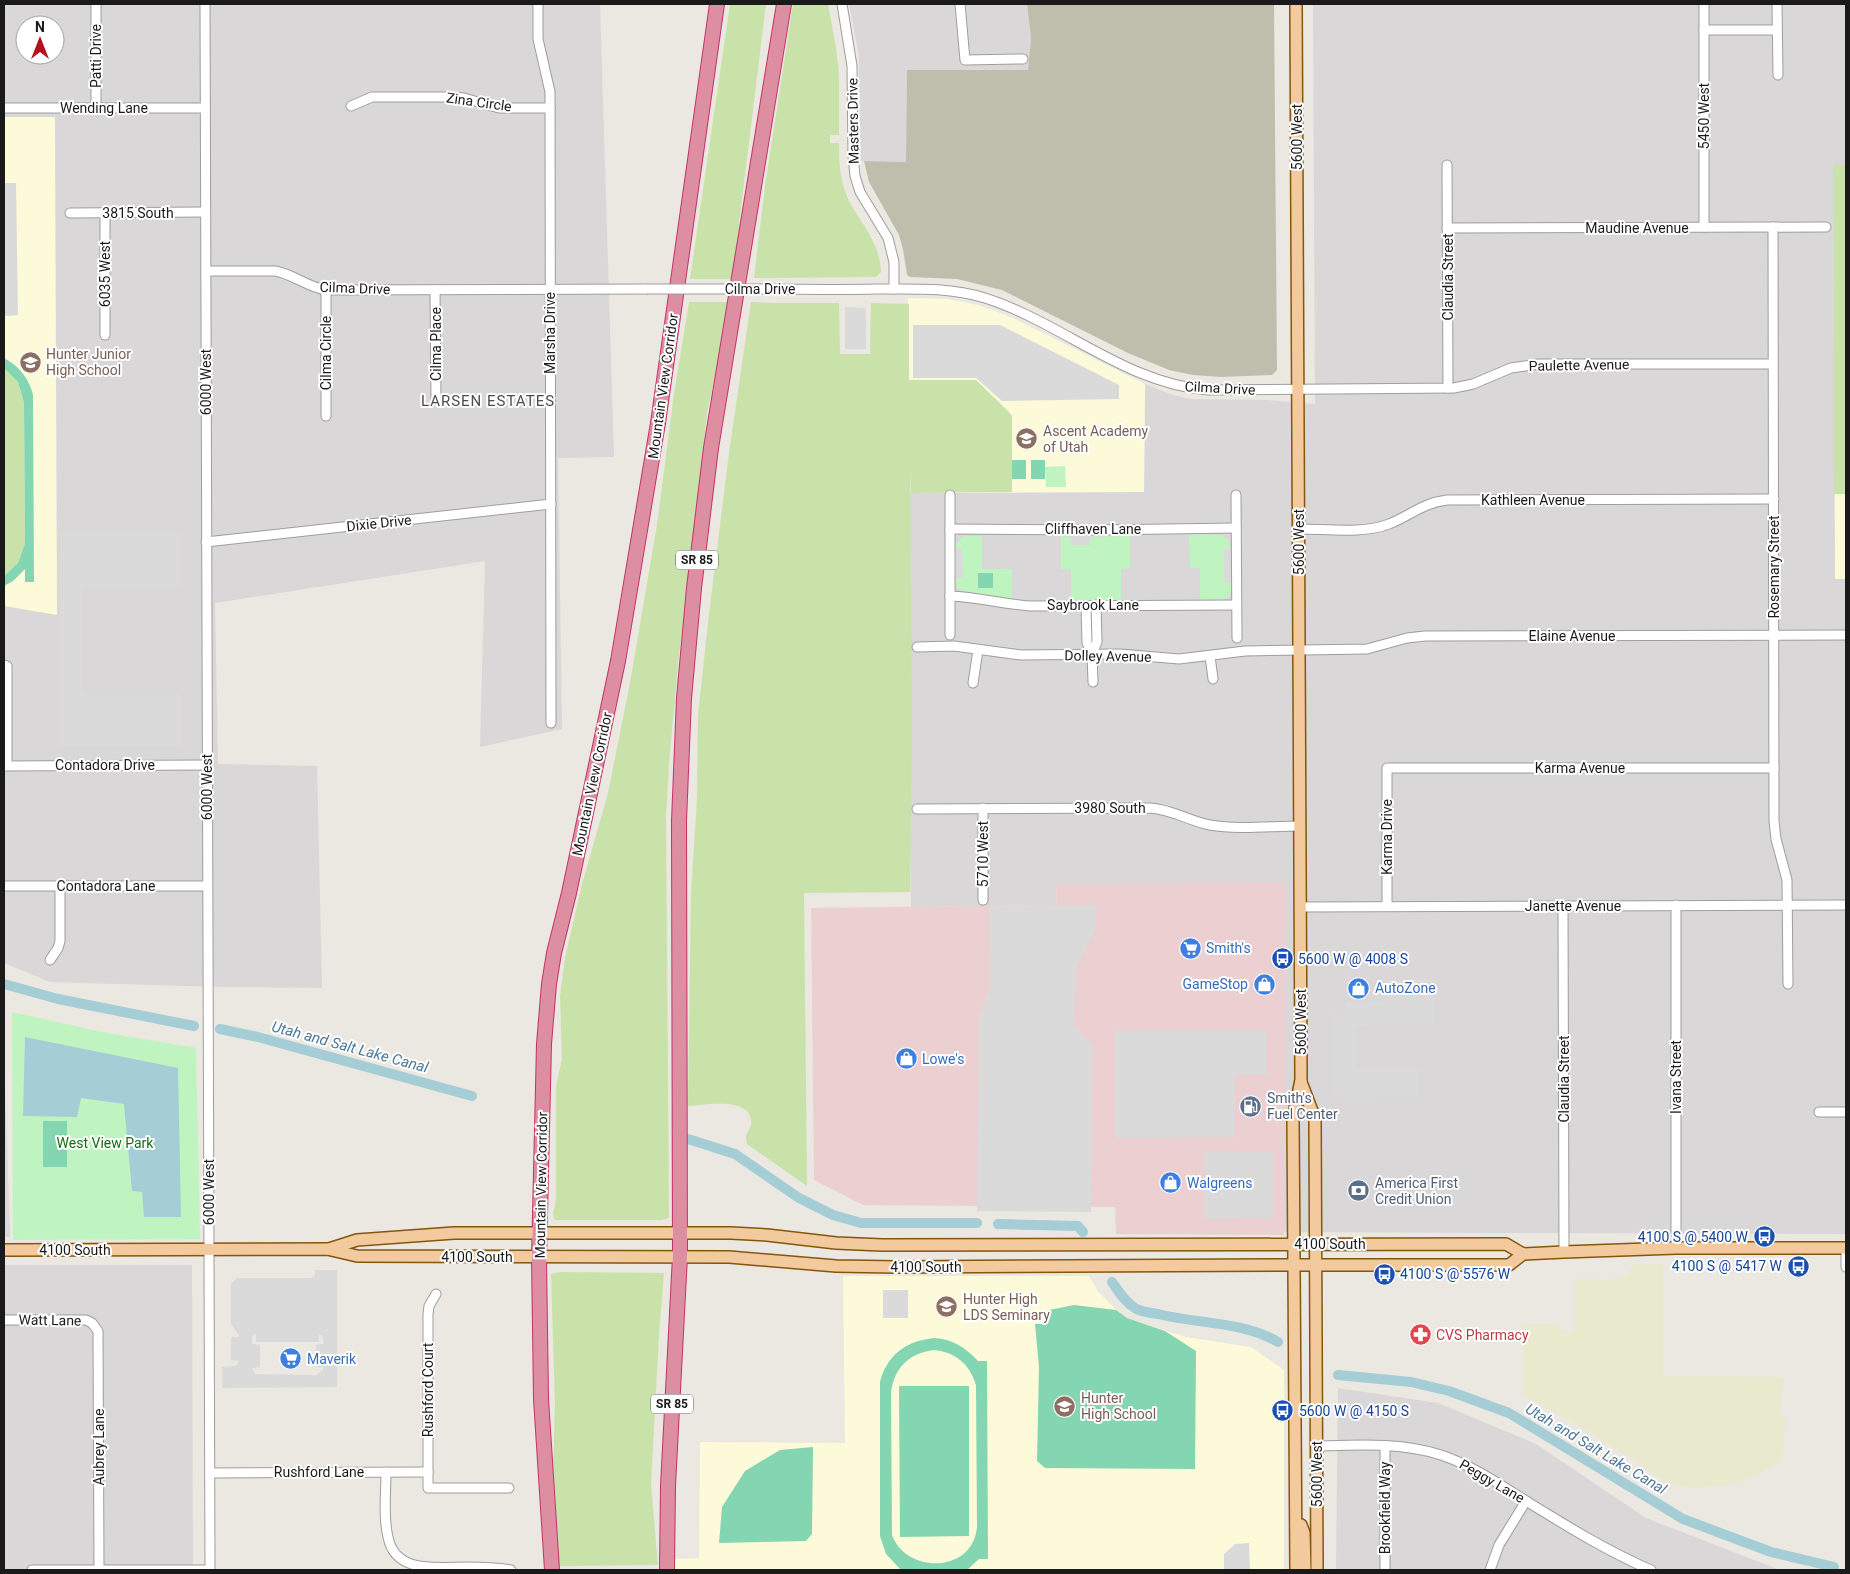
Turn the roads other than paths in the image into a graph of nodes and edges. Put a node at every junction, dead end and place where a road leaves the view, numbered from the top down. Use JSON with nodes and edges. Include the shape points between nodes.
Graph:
{"nodes":[{"id":1,"x":96,"y":4,"type":"edge"},
{"id":2,"x":205,"y":4,"type":"edge"},
{"id":3,"x":538,"y":4,"type":"edge"},
{"id":4,"x":717,"y":4,"type":"edge"},
{"id":5,"x":784,"y":4,"type":"edge"},
{"id":6,"x":842,"y":4,"type":"edge"},
{"id":7,"x":960,"y":4,"type":"edge"},
{"id":8,"x":1296,"y":4,"type":"edge"},
{"id":9,"x":1704,"y":4,"type":"edge"},
{"id":10,"x":1777,"y":4,"type":"edge"},
{"id":11,"x":1704,"y":30,"type":"junction"},
{"id":12,"x":1777,"y":30,"type":"junction"},
{"id":13,"x":1023,"y":60,"type":"dead end"},
{"id":14,"x":1778,"y":76,"type":"dead end"},
{"id":15,"x":351,"y":106,"type":"dead end"},
{"id":16,"x":4,"y":108,"type":"edge"},
{"id":17,"x":96,"y":108,"type":"junction"},
{"id":18,"x":205,"y":108,"type":"junction"},
{"id":19,"x":550,"y":108,"type":"junction"},
{"id":20,"x":1447,"y":166,"type":"dead end"},
{"id":21,"x":205,"y":212,"type":"junction"},
{"id":22,"x":70,"y":213,"type":"dead end"},
{"id":23,"x":105,"y":213,"type":"junction"},
{"id":24,"x":1773,"y":227,"type":"junction"},
{"id":25,"x":1826,"y":227,"type":"dead end"},
{"id":26,"x":1447,"y":228,"type":"junction"},
{"id":27,"x":1704,"y":228,"type":"junction"},
{"id":28,"x":206,"y":271,"type":"junction"},
{"id":29,"x":894,"y":289,"type":"junction"},
{"id":30,"x":326,"y":290,"type":"junction"},
{"id":31,"x":436,"y":290,"type":"junction"},
{"id":32,"x":550,"y":290,"type":"junction"},
{"id":33,"x":105,"y":335,"type":"dead end"},
{"id":34,"x":1773,"y":364,"type":"junction"},
{"id":35,"x":1448,"y":388,"type":"junction"},
{"id":36,"x":1298,"y":390,"type":"junction"},
{"id":37,"x":436,"y":399,"type":"dead end"},
{"id":38,"x":326,"y":416,"type":"dead end"},
{"id":39,"x":950,"y":495,"type":"dead end"},
{"id":40,"x":1236,"y":495,"type":"dead end"},
{"id":41,"x":1774,"y":499,"type":"junction"},
{"id":42,"x":551,"y":504,"type":"junction"},
{"id":43,"x":1236,"y":528,"type":"junction"},
{"id":44,"x":950,"y":529,"type":"junction"},
{"id":45,"x":1299,"y":529,"type":"junction"},
{"id":46,"x":206,"y":542,"type":"junction"},
{"id":47,"x":950,"y":596,"type":"junction"},
{"id":48,"x":1236,"y":605,"type":"junction"},
{"id":49,"x":1091,"y":606,"type":"junction"},
{"id":50,"x":950,"y":635,"type":"dead end"},
{"id":51,"x":1774,"y":635,"type":"junction"},
{"id":52,"x":1846,"y":635,"type":"edge"},
{"id":53,"x":1237,"y":638,"type":"dead end"},
{"id":54,"x":917,"y":646,"type":"dead end"},
{"id":55,"x":978,"y":650,"type":"junction"},
{"id":56,"x":1300,"y":650,"type":"junction"},
{"id":57,"x":1092,"y":654,"type":"junction"},
{"id":58,"x":1210,"y":656,"type":"junction"},
{"id":59,"x":5,"y":665,"type":"edge"},
{"id":60,"x":1213,"y":679,"type":"dead end"},
{"id":61,"x":1093,"y":682,"type":"dead end"},
{"id":62,"x":973,"y":683,"type":"dead end"},
{"id":63,"x":551,"y":723,"type":"dead end"},
{"id":64,"x":207,"y":765,"type":"junction"},
{"id":65,"x":5,"y":766,"type":"edge"},
{"id":66,"x":1387,"y":768,"type":"joint"},
{"id":67,"x":1774,"y":768,"type":"junction"},
{"id":68,"x":983,"y":808,"type":"junction"},
{"id":69,"x":918,"y":809,"type":"dead end"},
{"id":70,"x":1300,"y":826,"type":"junction"},
{"id":71,"x":4,"y":886,"type":"edge"},
{"id":72,"x":60,"y":886,"type":"junction"},
{"id":73,"x":208,"y":886,"type":"junction"},
{"id":74,"x":983,"y":900,"type":"dead end"},
{"id":75,"x":1676,"y":905,"type":"junction"},
{"id":76,"x":1788,"y":905,"type":"junction"},
{"id":77,"x":1846,"y":905,"type":"edge"},
{"id":78,"x":1387,"y":906,"type":"junction"},
{"id":79,"x":1563,"y":906,"type":"junction"},
{"id":80,"x":1300,"y":907,"type":"junction"},
{"id":81,"x":50,"y":960,"type":"dead end"},
{"id":82,"x":1788,"y":984,"type":"dead end"},
{"id":83,"x":1301,"y":1080,"type":"junction"},
{"id":84,"x":1819,"y":1112,"type":"dead end"},
{"id":85,"x":1846,"y":1112,"type":"edge"},
{"id":86,"x":539,"y":1233,"type":"junction"},
{"id":87,"x":680,"y":1233,"type":"junction"},
{"id":88,"x":1294,"y":1244,"type":"junction"},
{"id":89,"x":1315,"y":1244,"type":"junction"},
{"id":90,"x":1676,"y":1248,"type":"junction"},
{"id":91,"x":1846,"y":1248,"type":"edge"},
{"id":92,"x":210,"y":1249,"type":"junction"},
{"id":93,"x":327,"y":1249,"type":"junction"},
{"id":94,"x":4,"y":1250,"type":"edge"},
{"id":95,"x":1564,"y":1252,"type":"junction"},
{"id":96,"x":1523,"y":1254,"type":"junction"},
{"id":97,"x":680,"y":1256,"type":"junction"},
{"id":98,"x":539,"y":1257,"type":"junction"},
{"id":99,"x":1294,"y":1265,"type":"junction"},
{"id":100,"x":1316,"y":1265,"type":"junction"},
{"id":101,"x":1846,"y":1267,"type":"edge"},
{"id":102,"x":436,"y":1294,"type":"dead end"},
{"id":103,"x":4,"y":1320,"type":"edge"},
{"id":104,"x":95,"y":1326,"type":"joint"},
{"id":105,"x":1316,"y":1446,"type":"junction"},
{"id":106,"x":1385,"y":1446,"type":"junction"},
{"id":107,"x":386,"y":1472,"type":"junction"},
{"id":108,"x":428,"y":1472,"type":"junction"},
{"id":109,"x":210,"y":1473,"type":"junction"},
{"id":110,"x":510,"y":1488,"type":"dead end"},
{"id":111,"x":1526,"y":1501,"type":"junction"},
{"id":112,"x":1296,"y":1525,"type":"junction"},
{"id":113,"x":32,"y":1570,"type":"edge"},
{"id":114,"x":99,"y":1570,"type":"edge"},
{"id":115,"x":210,"y":1570,"type":"edge"},
{"id":116,"x":511,"y":1570,"type":"edge"},
{"id":117,"x":552,"y":1570,"type":"edge"},
{"id":118,"x":667,"y":1570,"type":"edge"},
{"id":119,"x":1296,"y":1570,"type":"edge"},
{"id":120,"x":1305,"y":1570,"type":"edge"},
{"id":121,"x":1317,"y":1570,"type":"edge"},
{"id":122,"x":1385,"y":1570,"type":"edge"},
{"id":123,"x":1490,"y":1570,"type":"edge"},
{"id":124,"x":1648,"y":1570,"type":"edge"}],
"edges":[{"from":1,"to":17,"type":"street","name":"Patti Drive"},
{"from":2,"to":18,"type":"street","name":"6000 West"},
{"from":3,"to":19,"type":"street","name":"Marsha Drive","via":[[538,40],[550,86]]},
{"from":4,"to":86,"type":"highway","name":"Mountain View Corridor","via":[[658,423],[618,661],[554,953],[546,1014]]},
{"from":5,"to":87,"type":"highway","number":"SR 85","via":[[711,448],[687,658],[679,813]]},
{"from":6,"to":29,"type":"street","name":"Masters Drive","via":[[852,66],[854,176],[888,238],[894,262]]},
{"from":7,"to":13,"type":"street","via":[[965,60]]},
{"from":8,"to":36,"type":"main road","name":"5600 West"},
{"from":9,"to":11,"type":"street","name":"5450 West"},
{"from":10,"to":12,"type":"street"},
{"from":11,"to":12,"type":"street"},
{"from":11,"to":27,"type":"street","name":"5450 West"},
{"from":12,"to":14,"type":"street"},
{"from":15,"to":19,"type":"street","name":"Zina Circle","via":[[372,97],[452,97],[499,108]]},
{"from":16,"to":17,"type":"street","name":"Wending Lane"},
{"from":17,"to":18,"type":"street","name":"Wending Lane"},
{"from":18,"to":21,"type":"street","name":"6000 West"},
{"from":19,"to":32,"type":"street","name":"Marsha Drive"},
{"from":20,"to":26,"type":"street","name":"Claudia Street"},
{"from":21,"to":23,"type":"street","name":"3815 South"},
{"from":21,"to":28,"type":"street","name":"6000 West"},
{"from":22,"to":23,"type":"street","name":"3815 South"},
{"from":23,"to":33,"type":"street","name":"6035 West"},
{"from":24,"to":25,"type":"street","name":"Maudine Avenue"},
{"from":24,"to":27,"type":"street","name":"Maudine Avenue"},
{"from":24,"to":34,"type":"street","name":"Rosemary Street"},
{"from":26,"to":27,"type":"street","name":"Maudine Avenue"},
{"from":26,"to":35,"type":"street","name":"Claudia Street"},
{"from":28,"to":30,"type":"street","name":"Cilma Drive","via":[[275,271]]},
{"from":28,"to":46,"type":"street","name":"6000 West"},
{"from":29,"to":32,"type":"street","name":"Cilma Drive","bridge":true},
{"from":29,"to":36,"type":"street","name":"Cilma Drive","via":[[944,290],[984,298],[1022,313],[1138,372],[1181,387],[1218,391]]},
{"from":30,"to":31,"type":"street","name":"Cilma Drive"},
{"from":30,"to":38,"type":"street","name":"Cilma Circle"},
{"from":31,"to":32,"type":"street","name":"Cilma Drive"},
{"from":31,"to":37,"type":"street","name":"Cilma Place"},
{"from":32,"to":42,"type":"street","name":"Marsha Drive"},
{"from":34,"to":35,"type":"street","name":"Paulette Avenue","via":[[1539,364],[1511,368],[1468,385]]},
{"from":34,"to":41,"type":"street","name":"Rosemary Street"},
{"from":35,"to":36,"type":"street","name":"Paulette Avenue"},
{"from":36,"to":45,"type":"main road","name":"5600 West"},
{"from":39,"to":44,"type":"street"},
{"from":40,"to":43,"type":"street"},
{"from":41,"to":45,"type":"street","name":"Kathleen Avenue","via":[[1446,500],[1426,504],[1389,524],[1373,528]]},
{"from":41,"to":51,"type":"street","name":"Rosemary Street"},
{"from":42,"to":46,"type":"street","name":"Dixie Drive"},
{"from":42,"to":63,"type":"street","name":"Marsha Drive"},
{"from":43,"to":44,"type":"street","name":"Cliffhaven Lane"},
{"from":43,"to":48,"type":"street"},
{"from":44,"to":47,"type":"street"},
{"from":45,"to":56,"type":"main road","name":"5600 West"},
{"from":46,"to":64,"type":"street","name":"6000 West"},
{"from":47,"to":49,"type":"street","name":"Saybrook Lane","via":[[1017,605]]},
{"from":47,"to":50,"type":"street"},
{"from":48,"to":49,"type":"street","name":"Saybrook Lane"},
{"from":48,"to":53,"type":"street"},
{"from":49,"to":57,"type":"street","via":[[1087,643]]},
{"from":51,"to":52,"type":"street","name":"Elaine Avenue"},
{"from":51,"to":56,"type":"street","name":"Elaine Avenue","via":[[1425,636],[1367,649]]},
{"from":51,"to":67,"type":"street","name":"Rosemary Street"},
{"from":54,"to":55,"type":"street","name":"Dolley Avenue"},
{"from":55,"to":57,"type":"street","name":"Dolley Avenue","via":[[1032,656]]},
{"from":55,"to":62,"type":"street"},
{"from":56,"to":58,"type":"street","name":"Dolley Avenue"},
{"from":56,"to":70,"type":"main road","name":"5600 West"},
{"from":57,"to":58,"type":"street","name":"Dolley Avenue","via":[[1179,659]]},
{"from":57,"to":61,"type":"street"},
{"from":58,"to":60,"type":"street"},
{"from":59,"to":65,"type":"street"},
{"from":64,"to":65,"type":"street","name":"Contadora Drive"},
{"from":64,"to":73,"type":"street","name":"6000 West"},
{"from":66,"to":67,"type":"street","name":"Karma Avenue"},
{"from":66,"to":78,"type":"street","name":"Karma Drive"},
{"from":67,"to":76,"type":"street","name":"Rosemary Street","via":[[1774,827],[1786,872]]},
{"from":68,"to":69,"type":"street","name":"3980 South"},
{"from":68,"to":70,"type":"street","name":"3980 South","via":[[1157,808],[1218,826]]},
{"from":68,"to":74,"type":"street","name":"5710 West"},
{"from":70,"to":80,"type":"main road","name":"5600 West"},
{"from":71,"to":72,"type":"street","name":"Contadora Lane"},
{"from":72,"to":73,"type":"street","name":"Contadora Lane"},
{"from":72,"to":81,"type":"street","via":[[60,936],[58,948]]},
{"from":73,"to":92,"type":"street","name":"6000 West"},
{"from":75,"to":76,"type":"street","name":"Janette Avenue"},
{"from":75,"to":79,"type":"street","name":"Janette Avenue"},
{"from":75,"to":90,"type":"street","name":"Ivana Street"},
{"from":76,"to":77,"type":"street","name":"Janette Avenue"},
{"from":76,"to":82,"type":"street","name":"Rosemary Street"},
{"from":78,"to":79,"type":"street","name":"Janette Avenue"},
{"from":78,"to":80,"type":"street","name":"Janette Avenue"},
{"from":79,"to":95,"type":"street","name":"Claudia Street"},
{"from":80,"to":83,"type":"main road","name":"5600 West"},
{"from":83,"to":88,"type":"main road","name":"5600 West","via":[[1293,1119]]},
{"from":83,"to":89,"type":"main road","name":"5600 West","via":[[1315,1119]]},
{"from":84,"to":85,"type":"street"},
{"from":86,"to":87,"type":"main road","name":"4100 South"},
{"from":86,"to":93,"type":"main road","name":"4100 South","via":[[384,1237],[357,1240]]},
{"from":86,"to":98,"type":"highway","name":"Mountain View Corridor"},
{"from":87,"to":88,"type":"main road","name":"4100 South","via":[[749,1233],[882,1245]]},
{"from":87,"to":97,"type":"highway","number":"SR 85"},
{"from":88,"to":89,"type":"main road","name":"4100 South"},
{"from":88,"to":99,"type":"main road","name":"5600 West"},
{"from":89,"to":96,"type":"main road","name":"4100 South","via":[[1506,1244]]},
{"from":89,"to":100,"type":"main road","name":"5600 West"},
{"from":90,"to":91,"type":"main road","name":"4100 South"},
{"from":90,"to":95,"type":"main road","name":"4100 South"},
{"from":91,"to":101,"type":"street"},
{"from":92,"to":93,"type":"main road","name":"4100 South"},
{"from":92,"to":94,"type":"main road","name":"4100 South"},
{"from":92,"to":109,"type":"street","name":"6000 West"},
{"from":93,"to":98,"type":"main road","name":"4100 South","via":[[357,1256]]},
{"from":95,"to":96,"type":"main road","name":"4100 South"},
{"from":96,"to":100,"type":"main road","name":"4100 South","via":[[1509,1266]]},
{"from":97,"to":98,"type":"main road","name":"4100 South"},
{"from":97,"to":99,"type":"main road","name":"4100 South","via":[[757,1258],[853,1267]]},
{"from":97,"to":118,"type":"highway","number":"SR 85"},
{"from":98,"to":117,"type":"highway","name":"Mountain View Corridor","via":[[541,1399]]},
{"from":99,"to":100,"type":"main road","name":"4100 South"},
{"from":99,"to":112,"type":"main road","name":"5600 West"},
{"from":100,"to":105,"type":"main road","name":"5600 West"},
{"from":102,"to":108,"type":"street","name":"Rushford Court","via":[[428,1314]]},
{"from":103,"to":104,"type":"street","name":"Watt Lane","via":[[83,1320]]},
{"from":104,"to":114,"type":"street","name":"Aubrey Lane","via":[[99,1337]]},
{"from":105,"to":106,"type":"street","name":"Peggy Lane"},
{"from":105,"to":121,"type":"main road","name":"5600 West"},
{"from":106,"to":111,"type":"street","name":"Peggy Lane","via":[[1413,1449],[1454,1460]]},
{"from":106,"to":122,"type":"street","name":"Brookfield Way"},
{"from":107,"to":108,"type":"street","name":"Rushford Lane"},
{"from":107,"to":109,"type":"street","name":"Rushford Lane"},
{"from":107,"to":116,"type":"street","via":[[388,1537],[393,1551],[401,1559],[422,1567]]},
{"from":108,"to":110,"type":"street","name":"Rushford Court","via":[[428,1488]]},
{"from":109,"to":115,"type":"street","name":"6000 West"},
{"from":111,"to":123,"type":"street","via":[[1499,1545]]},
{"from":111,"to":124,"type":"street","name":"Peggy Lane","via":[[1589,1540]]},
{"from":112,"to":119,"type":"main road","name":"5600 West"},
{"from":112,"to":120,"type":"main road","via":[[1301,1525],[1304,1533]]},
{"from":113,"to":114,"type":"street"},
{"from":114,"to":115,"type":"street"}]}
